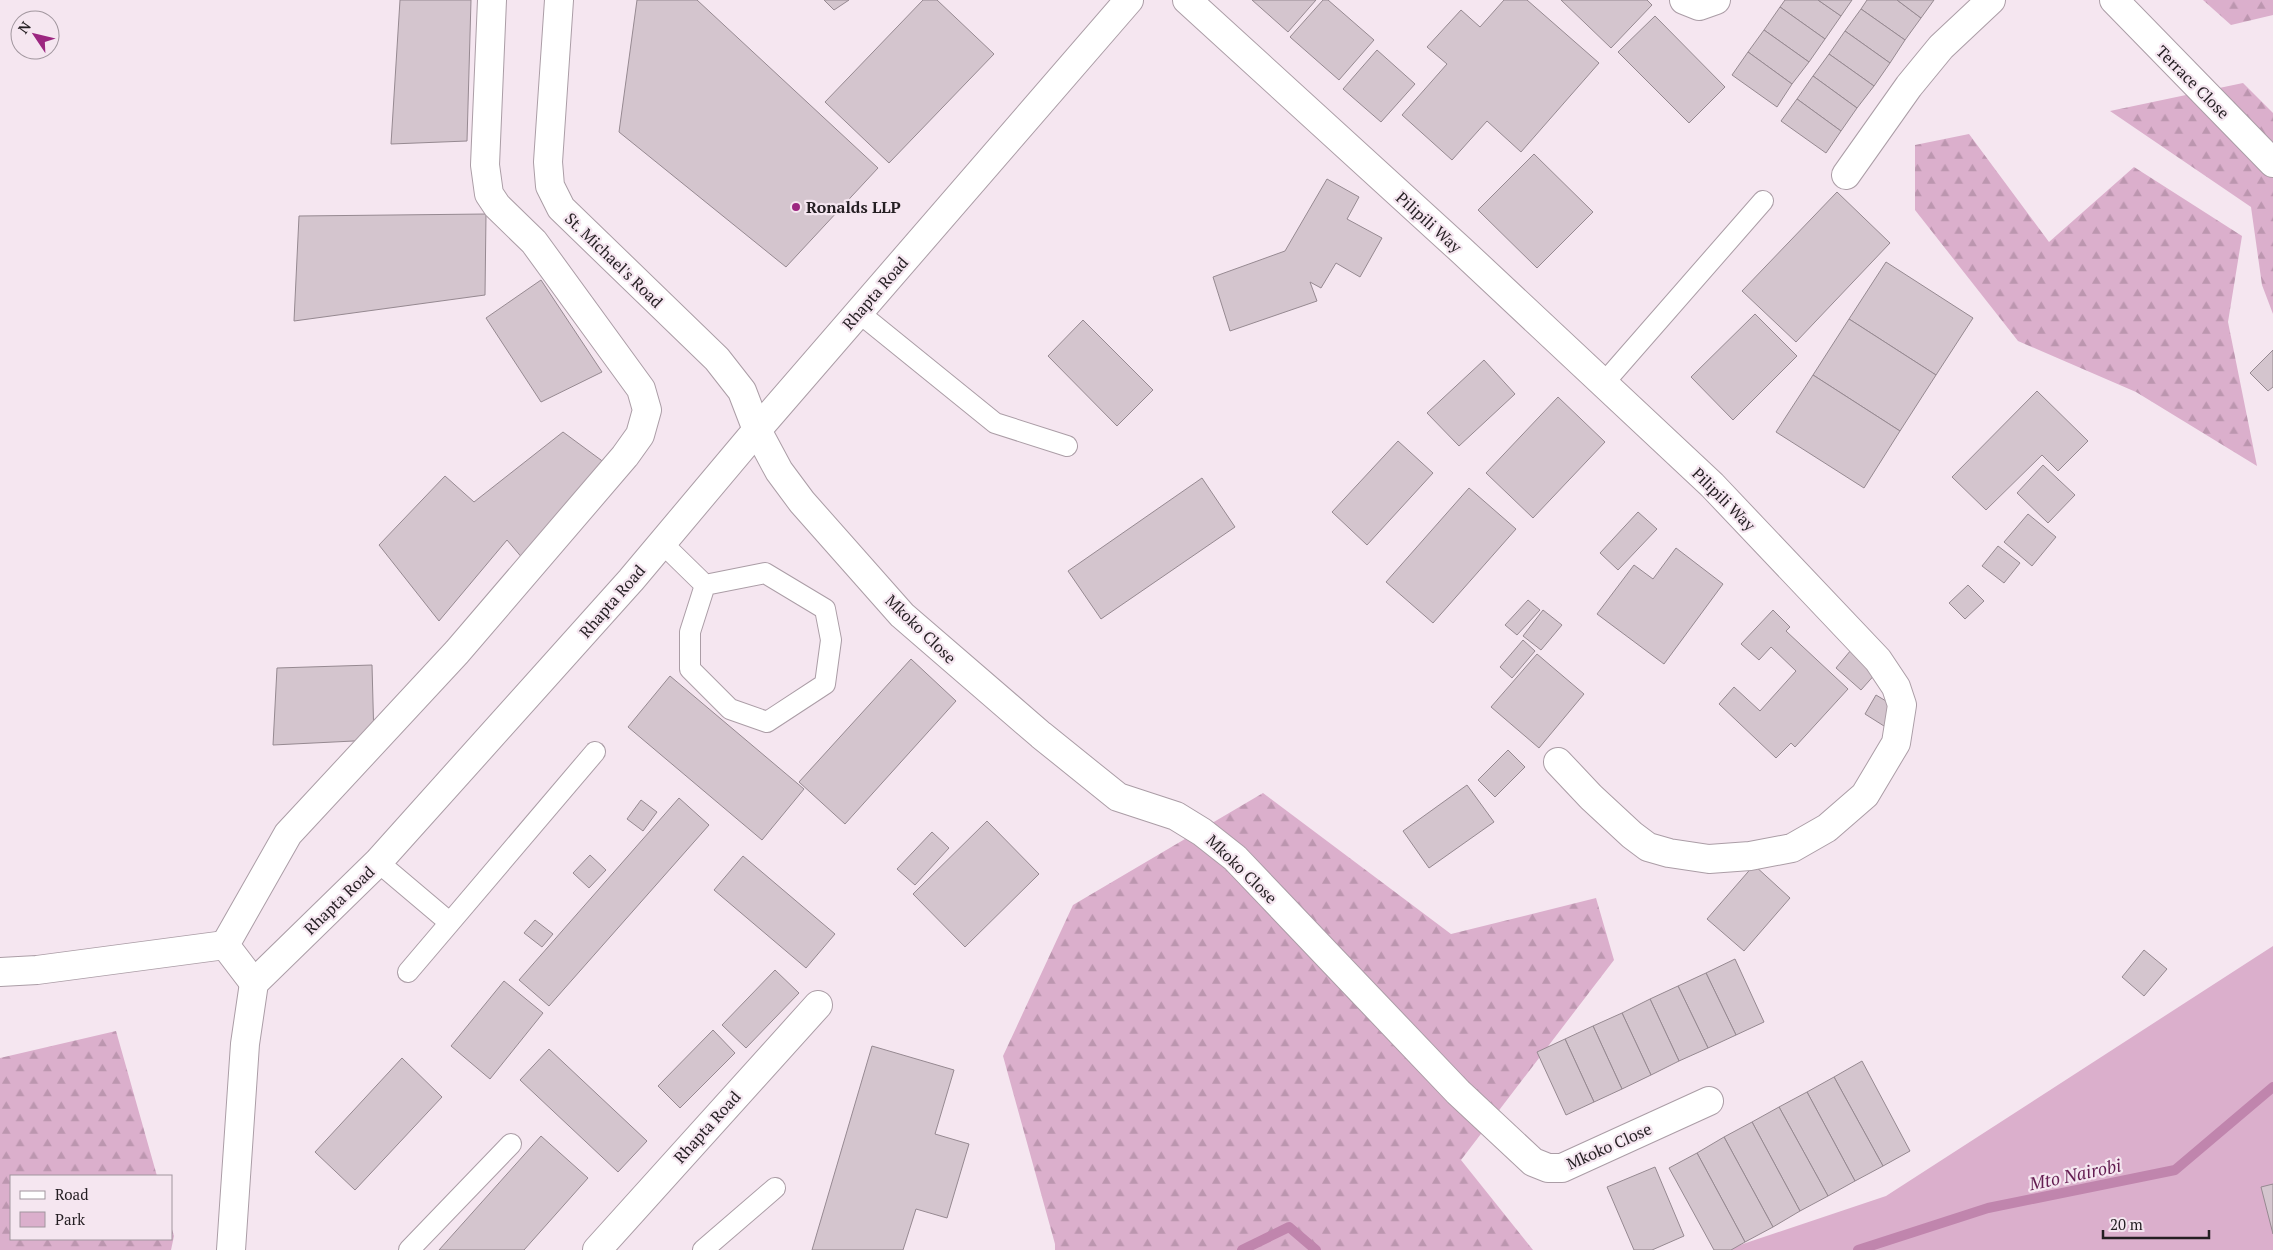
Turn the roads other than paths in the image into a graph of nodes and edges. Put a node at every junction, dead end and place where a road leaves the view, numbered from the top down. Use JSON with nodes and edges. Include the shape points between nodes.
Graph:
{"nodes":[{"id":1,"x":492,"y":0,"type":"edge"},
{"id":2,"x":559,"y":0,"type":"edge"},
{"id":3,"x":1129,"y":0,"type":"edge"},
{"id":4,"x":1187,"y":0,"type":"edge"},
{"id":5,"x":1684,"y":0,"type":"edge"},
{"id":6,"x":1716,"y":0,"type":"edge"},
{"id":7,"x":1991,"y":0,"type":"edge"},
{"id":8,"x":2114,"y":0,"type":"edge"},
{"id":9,"x":2273,"y":163,"type":"edge"},
{"id":10,"x":1846,"y":175,"type":"dead end"},
{"id":11,"x":1763,"y":201,"type":"dead end"},
{"id":12,"x":858,"y":312,"type":"junction"},
{"id":13,"x":1603,"y":384,"type":"junction"},
{"id":14,"x":756,"y":430,"type":"junction"},
{"id":15,"x":1067,"y":446,"type":"dead end"},
{"id":16,"x":662,"y":543,"type":"junction"},
{"id":17,"x":706,"y":585,"type":"junction"},
{"id":18,"x":595,"y":752,"type":"dead end"},
{"id":19,"x":1558,"y":762,"type":"dead end"},
{"id":20,"x":378,"y":862,"type":"junction"},
{"id":21,"x":449,"y":922,"type":"junction"},
{"id":22,"x":225,"y":945,"type":"junction"},
{"id":23,"x":0,"y":972,"type":"edge"},
{"id":24,"x":408,"y":972,"type":"dead end"},
{"id":25,"x":254,"y":982,"type":"junction"},
{"id":26,"x":818,"y":1005,"type":"dead end"},
{"id":27,"x":1709,"y":1101,"type":"dead end"},
{"id":28,"x":511,"y":1144,"type":"dead end"},
{"id":29,"x":775,"y":1188,"type":"dead end"},
{"id":30,"x":231,"y":1250,"type":"edge"},
{"id":31,"x":409,"y":1250,"type":"edge"},
{"id":32,"x":597,"y":1250,"type":"edge"},
{"id":33,"x":703,"y":1250,"type":"edge"}],
"edges":[{"from":1,"to":22,"type":"street","via":[[485,165],[489,194],[534,242],[641,389],[647,410],[640,435],[457,652],[288,834]]},
{"from":2,"to":14,"type":"street","name":"St. Michael's Road","via":[[548,162],[550,186],[561,208],[717,359],[742,392]]},
{"from":3,"to":12,"type":"street","name":"Rhapta Road"},
{"from":4,"to":13,"type":"street","name":"Pilipili Way"},
{"from":5,"to":6,"type":"street","via":[[1699,6]]},
{"from":7,"to":10,"type":"street","via":[[1941,46]]},
{"from":8,"to":9,"type":"street","name":"Terrace Close"},
{"from":11,"to":13,"type":"lane"},
{"from":12,"to":14,"type":"street","name":"Rhapta Road"},
{"from":12,"to":15,"type":"lane","via":[[995,423]]},
{"from":13,"to":19,"type":"street","name":"Pilipili Way","via":[[1712,486],[1878,660],[1896,687],[1902,705],[1896,743],[1865,796],[1827,828],[1792,848],[1750,856],[1709,859],[1648,847],[1591,797]]},
{"from":14,"to":16,"type":"street","name":"Rhapta Road"},
{"from":14,"to":27,"type":"street","name":"Mkoko Close","via":[[779,471],[802,502],[902,615],[1118,797],[1176,816],[1235,858],[1458,1092],[1533,1162],[1548,1168],[1562,1168]]},
{"from":16,"to":17,"type":"lane"},
{"from":16,"to":20,"type":"street","name":"Rhapta Road"},
{"from":17,"to":17,"type":"lane","via":[[690,632],[690,669],[730,709],[767,722],[826,684],[831,640],[825,609],[764,574]]},
{"from":18,"to":21,"type":"lane"},
{"from":20,"to":21,"type":"lane"},
{"from":20,"to":25,"type":"street","name":"Rhapta Road"},
{"from":21,"to":24,"type":"lane"},
{"from":22,"to":23,"type":"street"},
{"from":22,"to":25,"type":"street"},
{"from":25,"to":30,"type":"street","via":[[246,1044]]},
{"from":26,"to":32,"type":"street","name":"Rhapta Road"},
{"from":28,"to":31,"type":"lane"},
{"from":29,"to":33,"type":"lane"}]}
